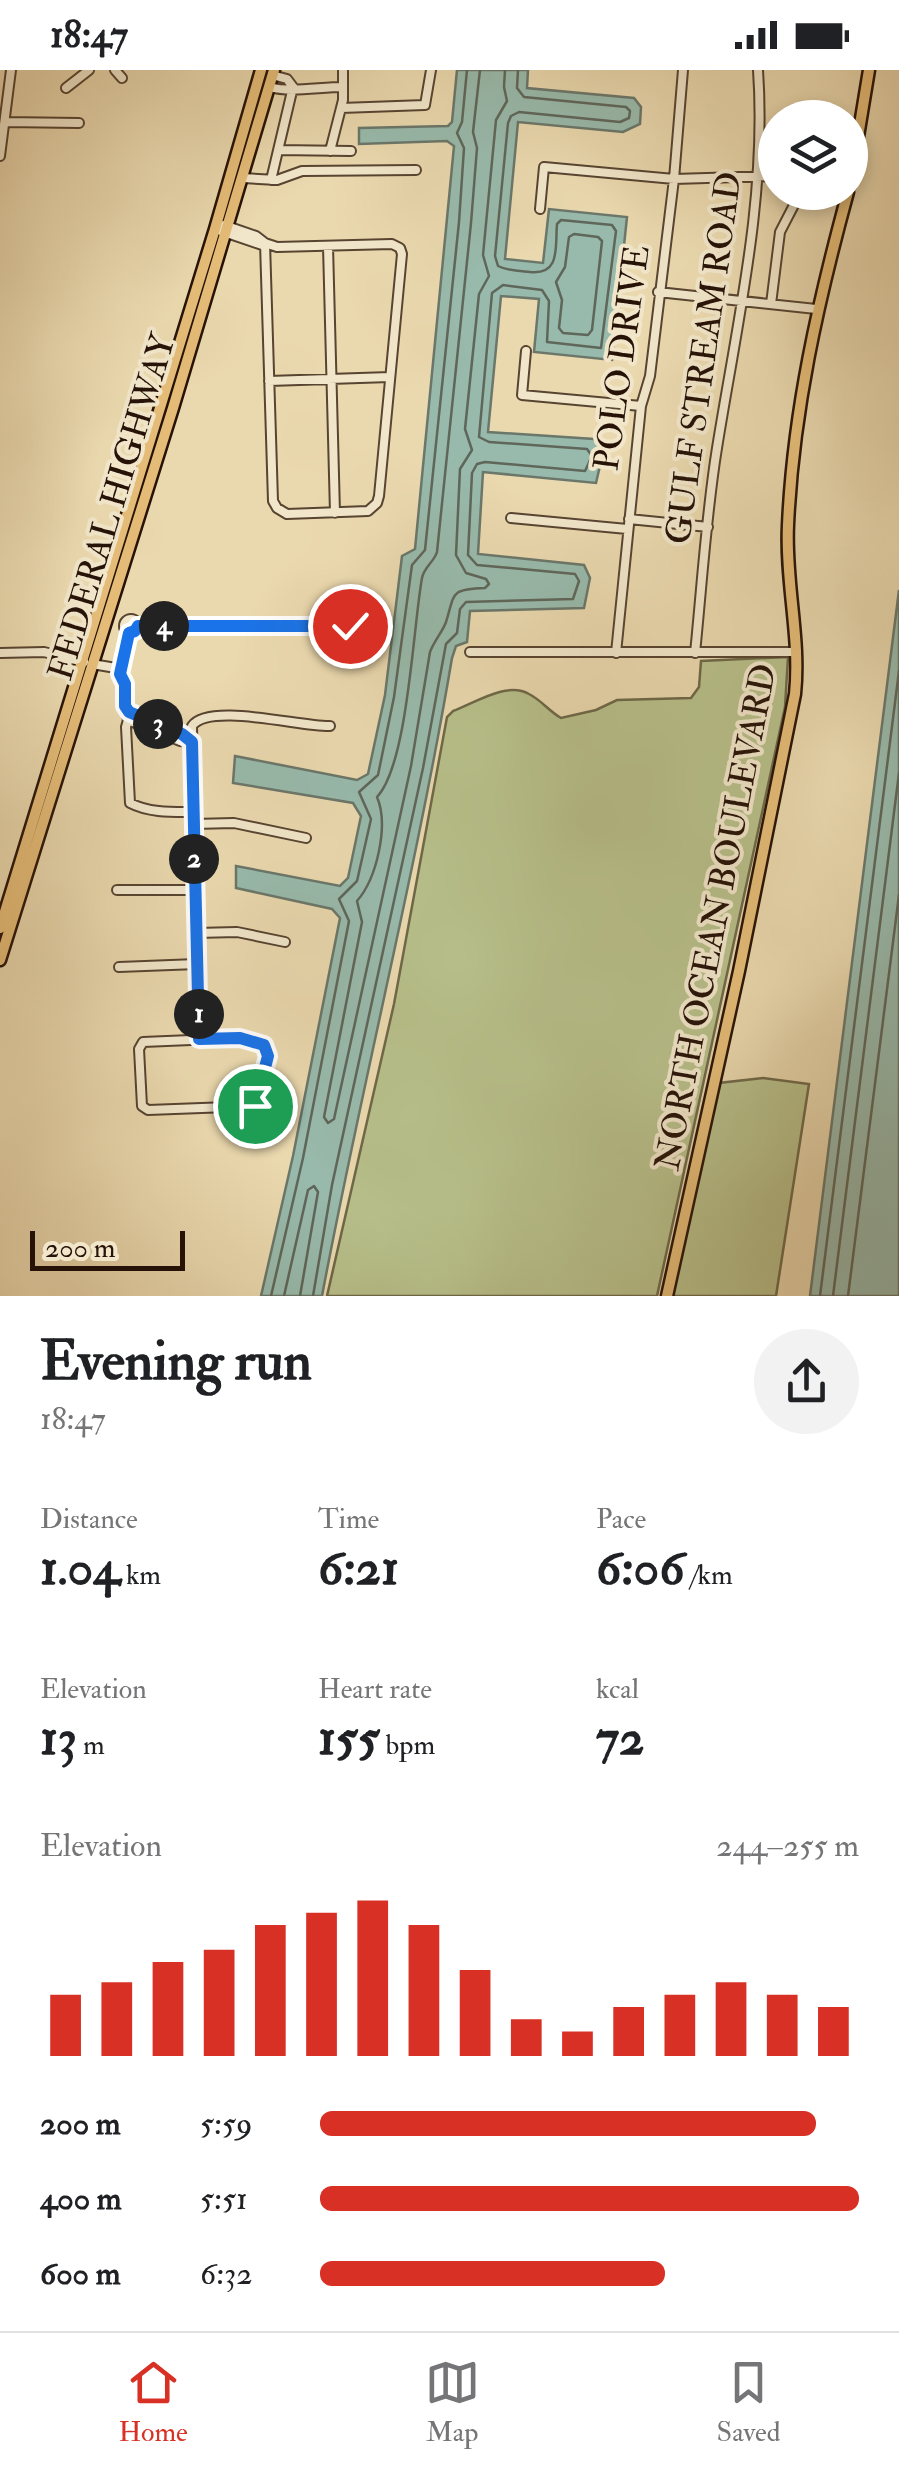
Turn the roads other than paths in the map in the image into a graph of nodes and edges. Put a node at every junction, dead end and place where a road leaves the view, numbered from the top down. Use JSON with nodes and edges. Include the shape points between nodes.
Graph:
{"nodes":[{"id":1,"x":11,"y":70,"type":"edge"},
{"id":2,"x":89,"y":70,"type":"edge"},
{"id":3,"x":115,"y":70,"type":"edge"},
{"id":4,"x":343,"y":70,"type":"edge"},
{"id":5,"x":431,"y":70,"type":"edge"},
{"id":6,"x":683,"y":70,"type":"edge"},
{"id":7,"x":758,"y":70,"type":"edge"},
{"id":8,"x":868,"y":70,"type":"edge"},
{"id":9,"x":269,"y":75,"type":"edge"},
{"id":10,"x":122,"y":78,"type":"dead end"},
{"id":11,"x":293,"y":87,"type":"junction"},
{"id":12,"x":343,"y":87,"type":"junction"},
{"id":13,"x":66,"y":88,"type":"dead end"},
{"id":14,"x":760,"y":100,"type":"edge"},
{"id":15,"x":863,"y":100,"type":"edge"},
{"id":16,"x":342,"y":108,"type":"junction"},
{"id":17,"x":5,"y":122,"type":"junction"},
{"id":18,"x":79,"y":122,"type":"dead end"},
{"id":19,"x":279,"y":150,"type":"junction"},
{"id":20,"x":330,"y":151,"type":"junction"},
{"id":21,"x":351,"y":151,"type":"dead end"},
{"id":22,"x":0,"y":156,"type":"edge"},
{"id":23,"x":416,"y":170,"type":"dead end"},
{"id":24,"x":758,"y":176,"type":"joint"},
{"id":25,"x":244,"y":178,"type":"junction"},
{"id":26,"x":674,"y":179,"type":"junction"},
{"id":27,"x":270,"y":180,"type":"junction"},
{"id":28,"x":540,"y":209,"type":"dead end"},
{"id":29,"x":791,"y":210,"type":"edge"},
{"id":30,"x":843,"y":210,"type":"edge"},
{"id":31,"x":222,"y":228,"type":"junction"},
{"id":32,"x":265,"y":243,"type":"junction"},
{"id":33,"x":328,"y":246,"type":"junction"},
{"id":34,"x":658,"y":292,"type":"junction"},
{"id":35,"x":742,"y":300,"type":"junction"},
{"id":36,"x":771,"y":304,"type":"junction"},
{"id":37,"x":816,"y":308,"type":"junction"},
{"id":38,"x":526,"y":351,"type":"dead end"},
{"id":39,"x":390,"y":376,"type":"junction"},
{"id":40,"x":332,"y":379,"type":"junction"},
{"id":41,"x":269,"y":381,"type":"junction"},
{"id":42,"x":641,"y":406,"type":"junction"},
{"id":43,"x":154,"y":447,"type":"junction"},
{"id":44,"x":128,"y":508,"type":"junction"},
{"id":45,"x":336,"y":512,"type":"junction"},
{"id":46,"x":512,"y":518,"type":"dead end"},
{"id":47,"x":628,"y":524,"type":"junction"},
{"id":48,"x":708,"y":527,"type":"junction"},
{"id":49,"x":135,"y":529,"type":"junction"},
{"id":50,"x":350,"y":626,"type":"dead end"},
{"id":51,"x":470,"y":652,"type":"dead end"},
{"id":52,"x":694,"y":652,"type":"junction"},
{"id":53,"x":796,"y":652,"type":"junction"},
{"id":54,"x":0,"y":653,"type":"edge"},
{"id":55,"x":616,"y":653,"type":"junction"},
{"id":56,"x":87,"y":663,"type":"junction"},
{"id":57,"x":120,"y":674,"type":"junction"},
{"id":58,"x":125,"y":706,"type":"junction"},
{"id":59,"x":128,"y":720,"type":"junction"},
{"id":60,"x":330,"y":726,"type":"dead end"},
{"id":61,"x":192,"y":742,"type":"junction"},
{"id":62,"x":193,"y":812,"type":"junction"},
{"id":63,"x":194,"y":824,"type":"junction"},
{"id":64,"x":34,"y":834,"type":"junction"},
{"id":65,"x":306,"y":838,"type":"dead end"},
{"id":66,"x":117,"y":890,"type":"dead end"},
{"id":67,"x":195,"y":890,"type":"junction"},
{"id":68,"x":0,"y":928,"type":"edge"},
{"id":69,"x":196,"y":933,"type":"junction"},
{"id":70,"x":285,"y":942,"type":"dead end"},
{"id":71,"x":0,"y":960,"type":"edge"},
{"id":72,"x":197,"y":964,"type":"junction"},
{"id":73,"x":119,"y":968,"type":"dead end"},
{"id":74,"x":199,"y":1039,"type":"junction"},
{"id":75,"x":667,"y":1296,"type":"edge"}],
"edges":[{"from":1,"to":17,"type":"street"},
{"from":2,"to":13,"type":"street"},
{"from":3,"to":10,"type":"street"},
{"from":4,"to":12,"type":"street"},
{"from":5,"to":16,"type":"street","via":[[425,105]]},
{"from":6,"to":26,"type":"street","name":"POLO DRIVE"},
{"from":7,"to":14,"type":"street","name":"GULF STREAM ROAD"},
{"from":8,"to":15,"type":"main road"},
{"from":9,"to":11,"type":"street","via":[[285,91]]},
{"from":9,"to":25,"type":"main road","name":"FEDERAL HIGHWAY"},
{"from":9,"to":31,"type":"main road","name":"FEDERAL HIGHWAY"},
{"from":11,"to":12,"type":"street"},
{"from":11,"to":19,"type":"street"},
{"from":12,"to":16,"type":"street"},
{"from":16,"to":20,"type":"street"},
{"from":17,"to":18,"type":"street"},
{"from":17,"to":22,"type":"street"},
{"from":19,"to":20,"type":"street"},
{"from":19,"to":27,"type":"street"},
{"from":20,"to":21,"type":"street"},
{"from":23,"to":27,"type":"street","via":[[302,171]]},
{"from":24,"to":26,"type":"street"},
{"from":24,"to":35,"type":"street","name":"GULF STREAM ROAD"},
{"from":25,"to":27,"type":"street"},
{"from":25,"to":31,"type":"main road","name":"FEDERAL HIGHWAY"},
{"from":26,"to":28,"type":"street","via":[[544,166]]},
{"from":26,"to":34,"type":"street","name":"POLO DRIVE"},
{"from":29,"to":36,"type":"street","via":[[780,232]]},
{"from":30,"to":37,"type":"main road","name":"NORTH OCEAN BOULEVARD"},
{"from":31,"to":32,"type":"street"},
{"from":31,"to":43,"type":"main road","name":"FEDERAL HIGHWAY"},
{"from":31,"to":43,"type":"main road","name":"FEDERAL HIGHWAY","via":[[174,363],[178,373]]},
{"from":32,"to":33,"type":"street"},
{"from":32,"to":41,"type":"street"},
{"from":33,"to":39,"type":"street","via":[[400,248]]},
{"from":33,"to":40,"type":"street"},
{"from":34,"to":35,"type":"street"},
{"from":34,"to":42,"type":"street","name":"POLO DRIVE","via":[[650,380]]},
{"from":35,"to":36,"type":"street"},
{"from":35,"to":48,"type":"street","name":"GULF STREAM ROAD"},
{"from":36,"to":37,"type":"street"},
{"from":37,"to":53,"type":"main road","name":"NORTH OCEAN BOULEVARD","via":[[790,495]]},
{"from":38,"to":42,"type":"street","via":[[522,395]]},
{"from":39,"to":40,"type":"street"},
{"from":39,"to":45,"type":"street","via":[[379,496],[364,512]]},
{"from":40,"to":41,"type":"street"},
{"from":40,"to":45,"type":"street"},
{"from":41,"to":45,"type":"street","via":[[276,508],[287,514]]},
{"from":42,"to":47,"type":"street","name":"POLO DRIVE"},
{"from":43,"to":44,"type":"main road","name":"FEDERAL HIGHWAY"},
{"from":43,"to":49,"type":"main road","name":"FEDERAL HIGHWAY"},
{"from":44,"to":49,"type":"main road"},
{"from":44,"to":56,"type":"main road","name":"FEDERAL HIGHWAY"},
{"from":46,"to":47,"type":"street"},
{"from":47,"to":48,"type":"street"},
{"from":47,"to":55,"type":"street","name":"POLO DRIVE"},
{"from":48,"to":52,"type":"street","name":"GULF STREAM ROAD"},
{"from":49,"to":56,"type":"main road","name":"FEDERAL HIGHWAY"},
{"from":50,"to":57,"type":"street","via":[[126,621]]},
{"from":51,"to":55,"type":"street"},
{"from":52,"to":53,"type":"street"},
{"from":52,"to":55,"type":"street"},
{"from":53,"to":75,"type":"main road","name":"NORTH OCEAN BOULEVARD","via":[[795,694]]},
{"from":54,"to":56,"type":"street","via":[[44,652]]},
{"from":56,"to":57,"type":"street"},
{"from":56,"to":64,"type":"main road","name":"FEDERAL HIGHWAY"},
{"from":56,"to":64,"type":"main road","name":"FEDERAL HIGHWAY"},
{"from":57,"to":58,"type":"street"},
{"from":58,"to":59,"type":"street"},
{"from":58,"to":61,"type":"street"},
{"from":59,"to":61,"type":"street"},
{"from":59,"to":62,"type":"street","via":[[130,803]]},
{"from":60,"to":61,"type":"street","via":[[203,717],[192,726]]},
{"from":61,"to":62,"type":"street"},
{"from":62,"to":63,"type":"street"},
{"from":63,"to":65,"type":"street","via":[[234,823]]},
{"from":63,"to":67,"type":"street"},
{"from":64,"to":68,"type":"main road","name":"FEDERAL HIGHWAY"},
{"from":64,"to":71,"type":"main road","name":"FEDERAL HIGHWAY"},
{"from":66,"to":67,"type":"street"},
{"from":67,"to":69,"type":"street"},
{"from":69,"to":70,"type":"street","via":[[237,932]]},
{"from":69,"to":72,"type":"street"},
{"from":72,"to":73,"type":"street"},
{"from":72,"to":74,"type":"street"},
{"from":74,"to":74,"type":"street","via":[[264,1045],[268,1056],[257,1102],[247,1108],[145,1109],[140,1045]]}]}
